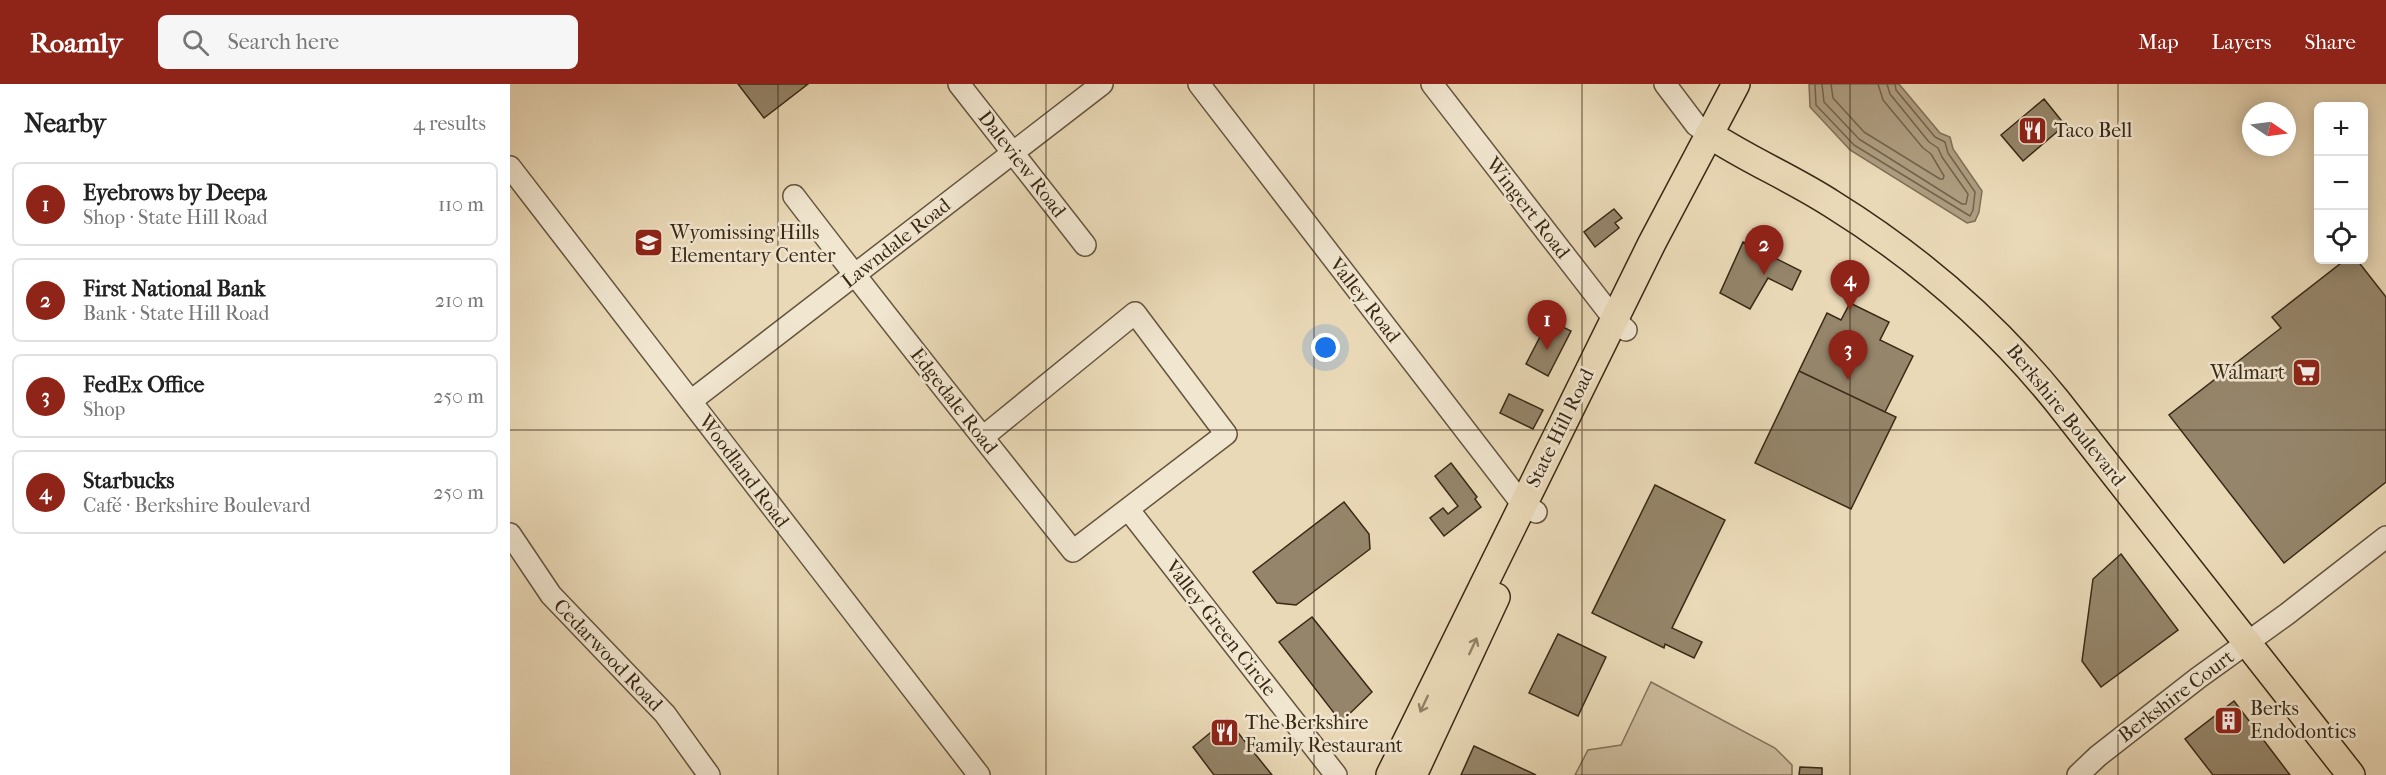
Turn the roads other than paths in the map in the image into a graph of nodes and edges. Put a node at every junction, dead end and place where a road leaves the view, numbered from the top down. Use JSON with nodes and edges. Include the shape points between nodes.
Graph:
{"nodes":[{"id":1,"x":959,"y":84,"type":"edge"},
{"id":2,"x":1102,"y":84,"type":"edge"},
{"id":3,"x":1198,"y":84,"type":"edge"},
{"id":4,"x":1432,"y":84,"type":"edge"},
{"id":5,"x":1665,"y":84,"type":"edge"},
{"id":6,"x":1736,"y":84,"type":"edge"},
{"id":7,"x":1753,"y":84,"type":"edge"},
{"id":8,"x":1716,"y":139,"type":"junction"},
{"id":9,"x":1013,"y":153,"type":"junction"},
{"id":10,"x":510,"y":167,"type":"edge"},
{"id":11,"x":794,"y":196,"type":"dead end"},
{"id":12,"x":1085,"y":245,"type":"dead end"},
{"id":13,"x":854,"y":275,"type":"junction"},
{"id":14,"x":1620,"y":325,"type":"junction"},
{"id":15,"x":691,"y":401,"type":"junction"},
{"id":16,"x":983,"y":437,"type":"junction"},
{"id":17,"x":1529,"y":508,"type":"junction"},
{"id":18,"x":1128,"y":509,"type":"junction"},
{"id":19,"x":510,"y":534,"type":"edge"},
{"id":20,"x":2386,"y":537,"type":"edge"},
{"id":21,"x":2247,"y":642,"type":"junction"},
{"id":22,"x":709,"y":775,"type":"edge"},
{"id":23,"x":980,"y":775,"type":"edge"},
{"id":24,"x":1336,"y":775,"type":"edge"},
{"id":25,"x":1390,"y":775,"type":"edge"},
{"id":26,"x":1413,"y":775,"type":"edge"},
{"id":27,"x":2078,"y":775,"type":"edge"},
{"id":28,"x":2350,"y":775,"type":"edge"}],
"edges":[{"from":1,"to":9,"type":"street","name":"Daleview Road"},
{"from":2,"to":9,"type":"street","name":"Lawndale Road"},
{"from":3,"to":17,"type":"street","name":"Valley Road"},
{"from":4,"to":14,"type":"street","name":"Wingert Road"},
{"from":5,"to":8,"type":"street","via":[[1696,125]]},
{"from":6,"to":8,"type":"main road","name":"State Hill Road"},
{"from":7,"to":8,"type":"main road","name":"State Hill Road"},
{"from":8,"to":14,"type":"main road","name":"State Hill Road"},
{"from":8,"to":21,"type":"main road","name":"Berkshire Boulevard","via":[[1803,186],[1870,229],[1936,278],[1994,329],[2044,384]]},
{"from":9,"to":12,"type":"street","name":"Daleview Road"},
{"from":9,"to":13,"type":"street","name":"Lawndale Road"},
{"from":10,"to":15,"type":"street","name":"Woodland Road"},
{"from":11,"to":13,"type":"street","name":"Edgedale Road"},
{"from":13,"to":15,"type":"street","name":"Lawndale Road"},
{"from":13,"to":16,"type":"street","name":"Edgedale Road"},
{"from":14,"to":17,"type":"main road","name":"State Hill Road"},
{"from":15,"to":23,"type":"street","name":"Woodland Road"},
{"from":16,"to":18,"type":"street","name":"Edgedale Road","via":[[1073,550]]},
{"from":16,"to":18,"type":"street","via":[[1135,313],[1226,434]]},
{"from":17,"to":25,"type":"main road","name":"State Hill Road","one_way":true},
{"from":26,"to":17,"type":"main road","name":"State Hill Road","one_way":true},
{"from":18,"to":24,"type":"street","name":"Valley Green Circle"},
{"from":19,"to":22,"type":"street","name":"Cedarwood Road","via":[[551,595],[665,714]]},
{"from":20,"to":21,"type":"street","name":"Berkshire Court"},
{"from":21,"to":27,"type":"street","name":"Berkshire Court"},
{"from":21,"to":28,"type":"main road","name":"Berkshire Boulevard"}]}
